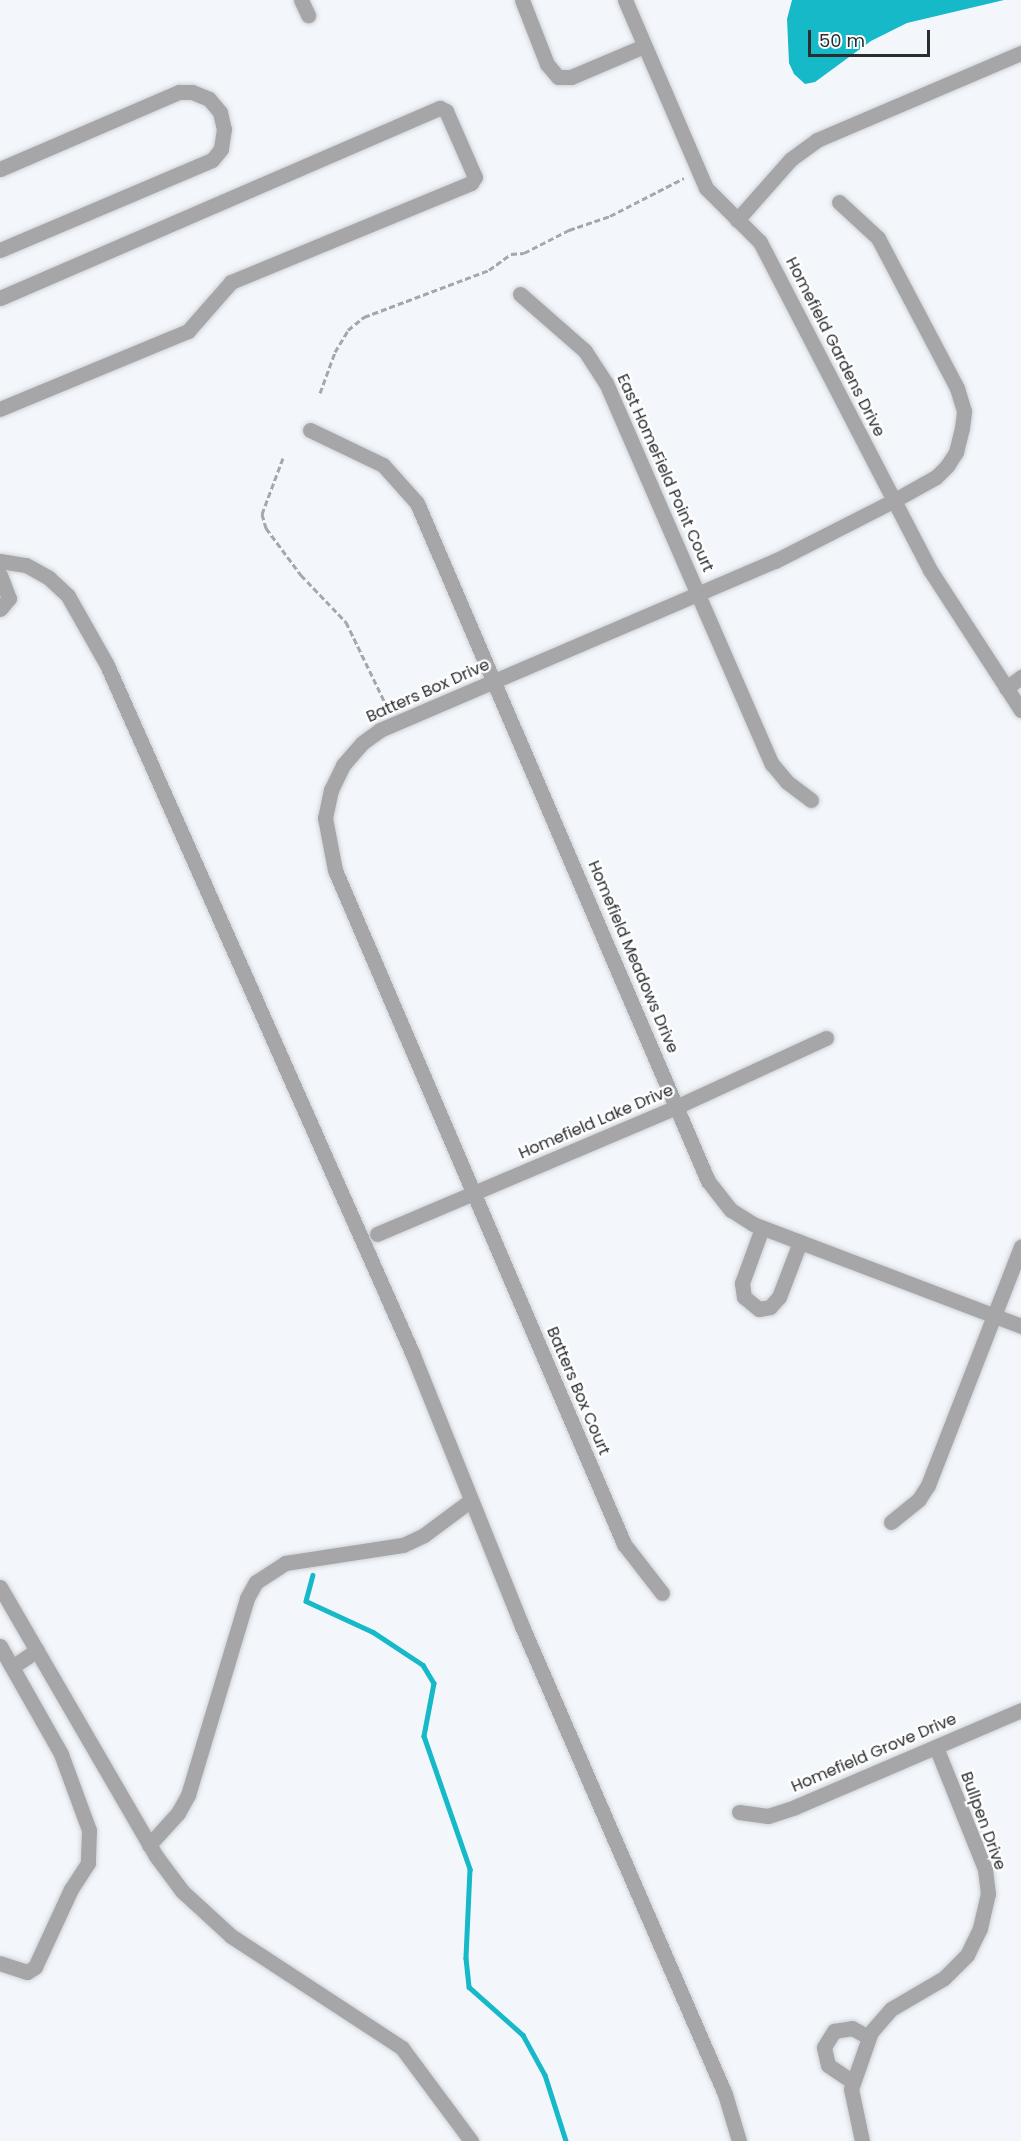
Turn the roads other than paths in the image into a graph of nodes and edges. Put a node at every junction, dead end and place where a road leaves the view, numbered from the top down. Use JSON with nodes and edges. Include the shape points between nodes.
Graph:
{"nodes":[{"id":1,"x":302,"y":0,"type":"edge"},
{"id":2,"x":522,"y":0,"type":"edge"},
{"id":3,"x":625,"y":0,"type":"edge"},
{"id":4,"x":308,"y":15,"type":"dead end"},
{"id":5,"x":644,"y":46,"type":"junction"},
{"id":6,"x":1021,"y":53,"type":"edge"},
{"id":7,"x":0,"y":169,"type":"edge"},
{"id":8,"x":839,"y":202,"type":"dead end"},
{"id":9,"x":737,"y":220,"type":"junction"},
{"id":10,"x":0,"y":250,"type":"edge"},
{"id":11,"x":520,"y":294,"type":"dead end"},
{"id":12,"x":0,"y":298,"type":"edge"},
{"id":13,"x":0,"y":409,"type":"edge"},
{"id":14,"x":310,"y":430,"type":"dead end"},
{"id":15,"x":893,"y":501,"type":"junction"},
{"id":16,"x":0,"y":561,"type":"edge"},
{"id":17,"x":0,"y":575,"type":"edge"},
{"id":18,"x":699,"y":594,"type":"junction"},
{"id":19,"x":0,"y":609,"type":"edge"},
{"id":20,"x":1021,"y":677,"type":"edge"},
{"id":21,"x":494,"y":681,"type":"junction"},
{"id":22,"x":1006,"y":688,"type":"junction"},
{"id":23,"x":1021,"y":710,"type":"edge"},
{"id":24,"x":811,"y":800,"type":"dead end"},
{"id":25,"x":826,"y":1038,"type":"dead end"},
{"id":26,"x":678,"y":1106,"type":"junction"},
{"id":27,"x":475,"y":1194,"type":"junction"},
{"id":28,"x":762,"y":1228,"type":"junction"},
{"id":29,"x":377,"y":1234,"type":"dead end"},
{"id":30,"x":800,"y":1242,"type":"junction"},
{"id":31,"x":1021,"y":1246,"type":"edge"},
{"id":32,"x":995,"y":1317,"type":"junction"},
{"id":33,"x":1021,"y":1326,"type":"edge"},
{"id":34,"x":470,"y":1501,"type":"junction"},
{"id":35,"x":891,"y":1522,"type":"dead end"},
{"id":36,"x":0,"y":1587,"type":"edge"},
{"id":37,"x":662,"y":1593,"type":"dead end"},
{"id":38,"x":0,"y":1646,"type":"edge"},
{"id":39,"x":38,"y":1650,"type":"junction"},
{"id":40,"x":12,"y":1667,"type":"junction"},
{"id":41,"x":1021,"y":1710,"type":"edge"},
{"id":42,"x":936,"y":1747,"type":"junction"},
{"id":43,"x":739,"y":1812,"type":"dead end"},
{"id":44,"x":150,"y":1845,"type":"junction"},
{"id":45,"x":0,"y":1963,"type":"edge"},
{"id":46,"x":868,"y":2037,"type":"junction"},
{"id":47,"x":853,"y":2082,"type":"junction"},
{"id":48,"x":471,"y":2141,"type":"edge"},
{"id":49,"x":739,"y":2141,"type":"edge"},
{"id":50,"x":862,"y":2141,"type":"edge"}],
"edges":[{"from":1,"to":4,"type":"street"},
{"from":2,"to":5,"type":"street","via":[[547,64],[558,77],[571,77]]},
{"from":3,"to":5,"type":"street","name":"Homefield Gardens Drive"},
{"from":5,"to":9,"type":"street","name":"Homefield Gardens Drive","via":[[697,173]]},
{"from":6,"to":9,"type":"street","via":[[817,140],[791,159]]},
{"from":7,"to":10,"type":"street","via":[[179,92],[209,99],[220,112],[224,129],[221,149],[212,160]]},
{"from":8,"to":15,"type":"street","name":"Batters Box Drive","via":[[878,238],[886,251],[957,388],[964,411],[956,452],[947,466],[936,477]]},
{"from":9,"to":15,"type":"street","name":"Homefield Gardens Drive","via":[[760,242],[771,261]]},
{"from":11,"to":18,"type":"street","name":"East HomeField Point Court","via":[[585,351],[606,383]]},
{"from":12,"to":13,"type":"street","via":[[440,108],[446,111],[475,177],[471,183],[231,282],[188,331]]},
{"from":14,"to":21,"type":"street","name":"Homefield Meadows Drive","via":[[383,465],[404,484],[432,534]]},
{"from":15,"to":18,"type":"street","name":"Batters Box Drive"},
{"from":15,"to":22,"type":"street","name":"Homefield Gardens Drive","via":[[930,570]]},
{"from":16,"to":34,"type":"street","via":[[26,565],[61,590],[107,665],[412,1355]]},
{"from":17,"to":19,"type":"street","via":[[9,598]]},
{"from":18,"to":21,"type":"street","name":"Batters Box Drive"},
{"from":18,"to":24,"type":"street","name":"East HomeField Point Court","via":[[772,764],[787,782]]},
{"from":20,"to":22,"type":"street"},
{"from":21,"to":26,"type":"street","name":"Homefield Meadows Drive"},
{"from":21,"to":27,"type":"street","name":"Batters Box Drive","via":[[396,723],[362,743],[343,765],[331,789],[325,818],[335,870]]},
{"from":22,"to":23,"type":"street","name":"Homefield Gardens Drive"},
{"from":25,"to":26,"type":"street","name":"Homefield Lake Drive"},
{"from":26,"to":27,"type":"street","name":"Homefield Lake Drive"},
{"from":26,"to":28,"type":"street","name":"Homefield Meadows Drive","via":[[708,1181],[731,1210]]},
{"from":27,"to":29,"type":"street","name":"Homefield Lake Drive"},
{"from":27,"to":37,"type":"street","name":"Batters Box Court","via":[[624,1544]]},
{"from":28,"to":30,"type":"street","name":"Homefield Meadows Drive"},
{"from":28,"to":30,"type":"street","via":[[742,1283],[744,1298],[759,1309],[770,1307],[779,1297]]},
{"from":30,"to":32,"type":"street","name":"Homefield Meadows Drive"},
{"from":31,"to":32,"type":"street"},
{"from":32,"to":33,"type":"street","name":"Homefield Meadows Drive"},
{"from":32,"to":35,"type":"street","via":[[928,1485],[919,1499]]},
{"from":34,"to":44,"type":"street","via":[[424,1535],[403,1545],[285,1563],[256,1582],[247,1598],[188,1795]]},
{"from":34,"to":49,"type":"street","via":[[725,2094]]},
{"from":36,"to":39,"type":"street"},
{"from":38,"to":40,"type":"street"},
{"from":39,"to":40,"type":"street"},
{"from":39,"to":44,"type":"street"},
{"from":40,"to":45,"type":"street","via":[[61,1754],[89,1830],[88,1863],[71,1889],[35,1967],[27,1972]]},
{"from":41,"to":42,"type":"street","name":"Homefield Grove Drive"},
{"from":42,"to":43,"type":"street","name":"Homefield Grove Drive","via":[[768,1816]]},
{"from":42,"to":46,"type":"street","name":"Bullpen Drive","via":[[985,1869],[988,1894],[980,1928],[967,1955],[944,1978],[891,2009]]},
{"from":44,"to":48,"type":"street","via":[[182,1891],[231,1935],[402,2048]]},
{"from":46,"to":47,"type":"street","name":"Bullpen Drive"},
{"from":46,"to":47,"type":"street","via":[[852,2028],[834,2031],[825,2047],[828,2065]]},
{"from":47,"to":50,"type":"street","name":"Bullpen Drive"}]}
